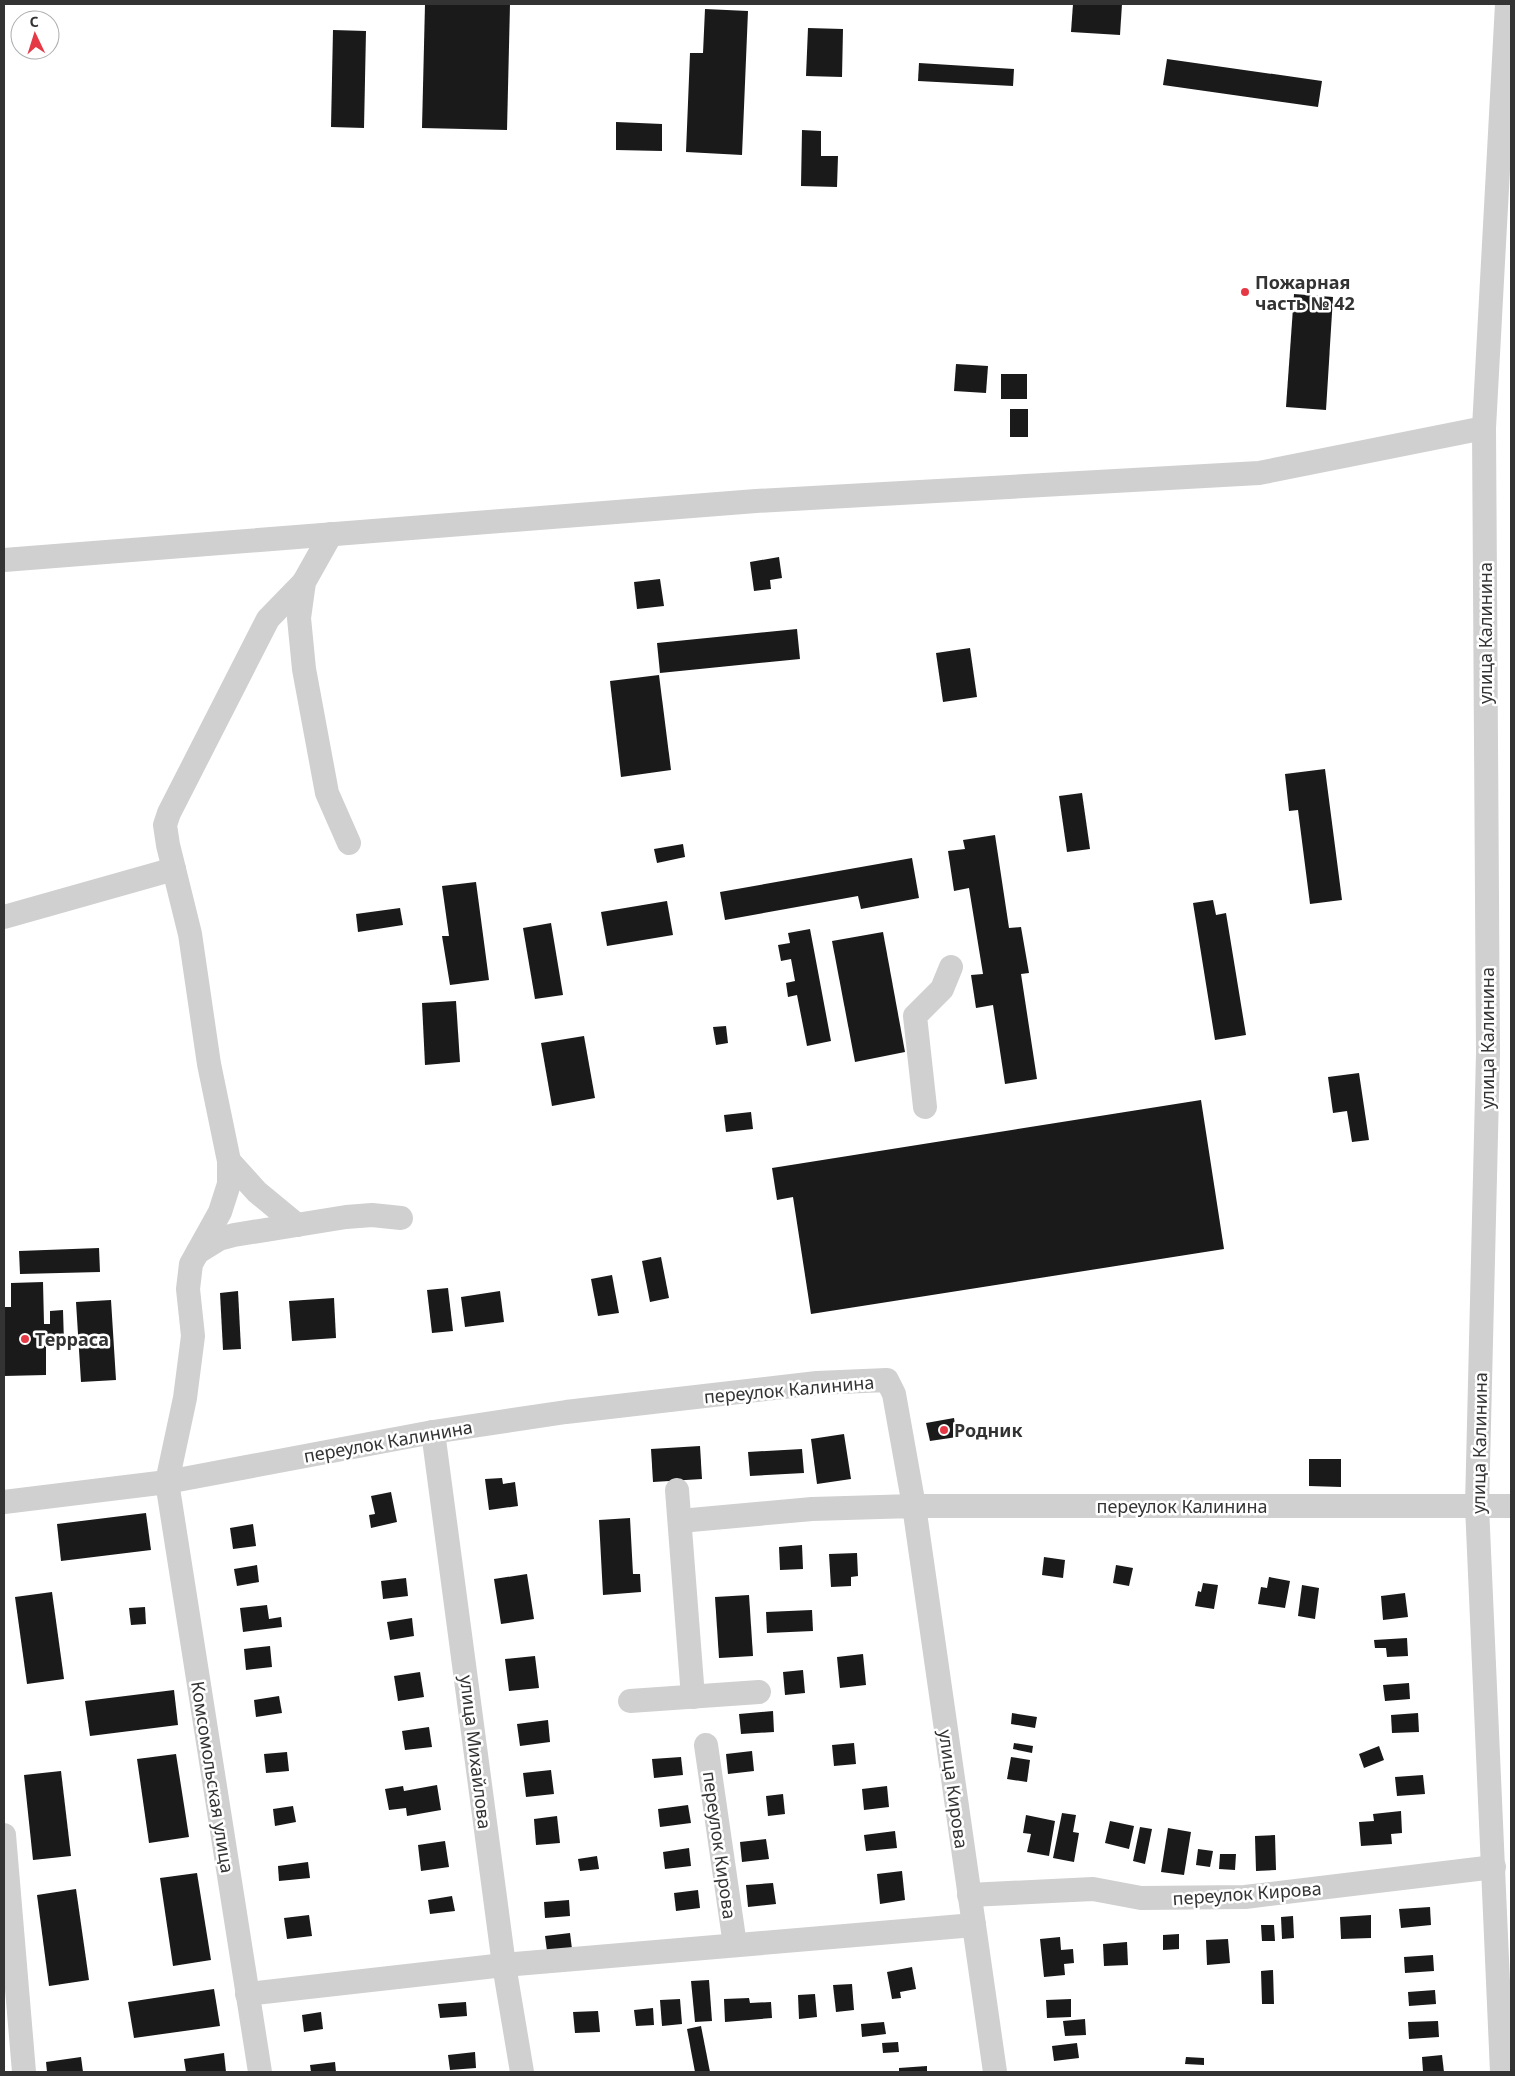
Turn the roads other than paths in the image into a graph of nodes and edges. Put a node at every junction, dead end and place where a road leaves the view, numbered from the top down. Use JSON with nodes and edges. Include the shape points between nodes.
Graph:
{"nodes":[{"id":1,"x":1507,"y":4,"type":"edge"},
{"id":2,"x":1484,"y":428,"type":"junction"},
{"id":3,"x":330,"y":534,"type":"junction"},
{"id":4,"x":4,"y":560,"type":"edge"},
{"id":5,"x":304,"y":582,"type":"junction"},
{"id":6,"x":349,"y":843,"type":"dead end"},
{"id":7,"x":174,"y":869,"type":"junction"},
{"id":8,"x":4,"y":917,"type":"edge"},
{"id":9,"x":951,"y":968,"type":"dead end"},
{"id":10,"x":925,"y":1107,"type":"dead end"},
{"id":11,"x":229,"y":1161,"type":"junction"},
{"id":12,"x":401,"y":1218,"type":"dead end"},
{"id":13,"x":297,"y":1225,"type":"junction"},
{"id":14,"x":198,"y":1252,"type":"junction"},
{"id":15,"x":434,"y":1432,"type":"junction"},
{"id":16,"x":167,"y":1482,"type":"junction"},
{"id":17,"x":677,"y":1490,"type":"dead end"},
{"id":18,"x":4,"y":1502,"type":"edge"},
{"id":19,"x":914,"y":1506,"type":"junction"},
{"id":20,"x":1477,"y":1506,"type":"junction"},
{"id":21,"x":1511,"y":1506,"type":"edge"},
{"id":22,"x":680,"y":1521,"type":"junction"},
{"id":23,"x":759,"y":1692,"type":"dead end"},
{"id":24,"x":693,"y":1697,"type":"junction"},
{"id":25,"x":630,"y":1701,"type":"dead end"},
{"id":26,"x":706,"y":1746,"type":"dead end"},
{"id":27,"x":4,"y":1834,"type":"edge"},
{"id":28,"x":1494,"y":1868,"type":"junction"},
{"id":29,"x":970,"y":1895,"type":"junction"},
{"id":30,"x":974,"y":1925,"type":"junction"},
{"id":31,"x":735,"y":1945,"type":"junction"},
{"id":32,"x":504,"y":1965,"type":"junction"},
{"id":33,"x":247,"y":1994,"type":"junction"},
{"id":34,"x":24,"y":2072,"type":"edge"},
{"id":35,"x":260,"y":2072,"type":"edge"},
{"id":36,"x":522,"y":2072,"type":"edge"},
{"id":37,"x":995,"y":2072,"type":"edge"},
{"id":38,"x":1502,"y":2072,"type":"edge"}],
"edges":[{"from":1,"to":2,"type":"street","name":"улица Калинина"},
{"from":2,"to":3,"type":"street","via":[[1259,473],[756,501]]},
{"from":2,"to":20,"type":"street","name":"улица Калинина","via":[[1488,1053]]},
{"from":3,"to":4,"type":"street"},
{"from":3,"to":5,"type":"street"},
{"from":5,"to":6,"type":"street","via":[[299,618],[304,669],[327,793]]},
{"from":5,"to":7,"type":"street","via":[[268,619],[169,813],[165,825]]},
{"from":7,"to":8,"type":"street"},
{"from":7,"to":11,"type":"street","via":[[190,934],[209,1064]]},
{"from":9,"to":10,"type":"street","via":[[942,989],[914,1016]]},
{"from":11,"to":13,"type":"street","via":[[257,1192]]},
{"from":11,"to":14,"type":"street","via":[[229,1184],[220,1212]]},
{"from":12,"to":13,"type":"street","via":[[372,1215]]},
{"from":13,"to":14,"type":"street","via":[[219,1239]]},
{"from":14,"to":16,"type":"street","via":[[191,1264],[188,1289],[194,1336]]},
{"from":15,"to":16,"type":"street","name":"переулок Калинина"},
{"from":15,"to":19,"type":"street","name":"переулок Калинина","via":[[566,1412],[808,1384],[887,1380],[894,1394]]},
{"from":15,"to":32,"type":"street","name":"улица Михайлова"},
{"from":16,"to":18,"type":"street","name":"переулок Калинина"},
{"from":16,"to":33,"type":"street","name":"Комсомольская улица"},
{"from":17,"to":22,"type":"street"},
{"from":19,"to":20,"type":"street","name":"переулок Калинина"},
{"from":19,"to":22,"type":"street","via":[[812,1509]]},
{"from":19,"to":29,"type":"street","name":"улица Кирова"},
{"from":20,"to":21,"type":"street","name":"переулок Калинина"},
{"from":20,"to":28,"type":"street","name":"улица Калинина"},
{"from":22,"to":24,"type":"street"},
{"from":23,"to":24,"type":"street"},
{"from":24,"to":25,"type":"street"},
{"from":26,"to":31,"type":"street","name":"переулок Кирова"},
{"from":27,"to":34,"type":"street"},
{"from":28,"to":29,"type":"street","name":"переулок Кирова","via":[[1245,1897],[1140,1898],[1093,1889]]},
{"from":28,"to":38,"type":"street","name":"улица Калинина"},
{"from":29,"to":30,"type":"street","name":"улица Кирова"},
{"from":30,"to":31,"type":"street"},
{"from":30,"to":37,"type":"street","name":"улица Кирова"},
{"from":31,"to":32,"type":"street"},
{"from":32,"to":33,"type":"street"},
{"from":32,"to":36,"type":"street","name":"улица Михайлова"},
{"from":33,"to":35,"type":"street","name":"Комсомольская улица"}]}
